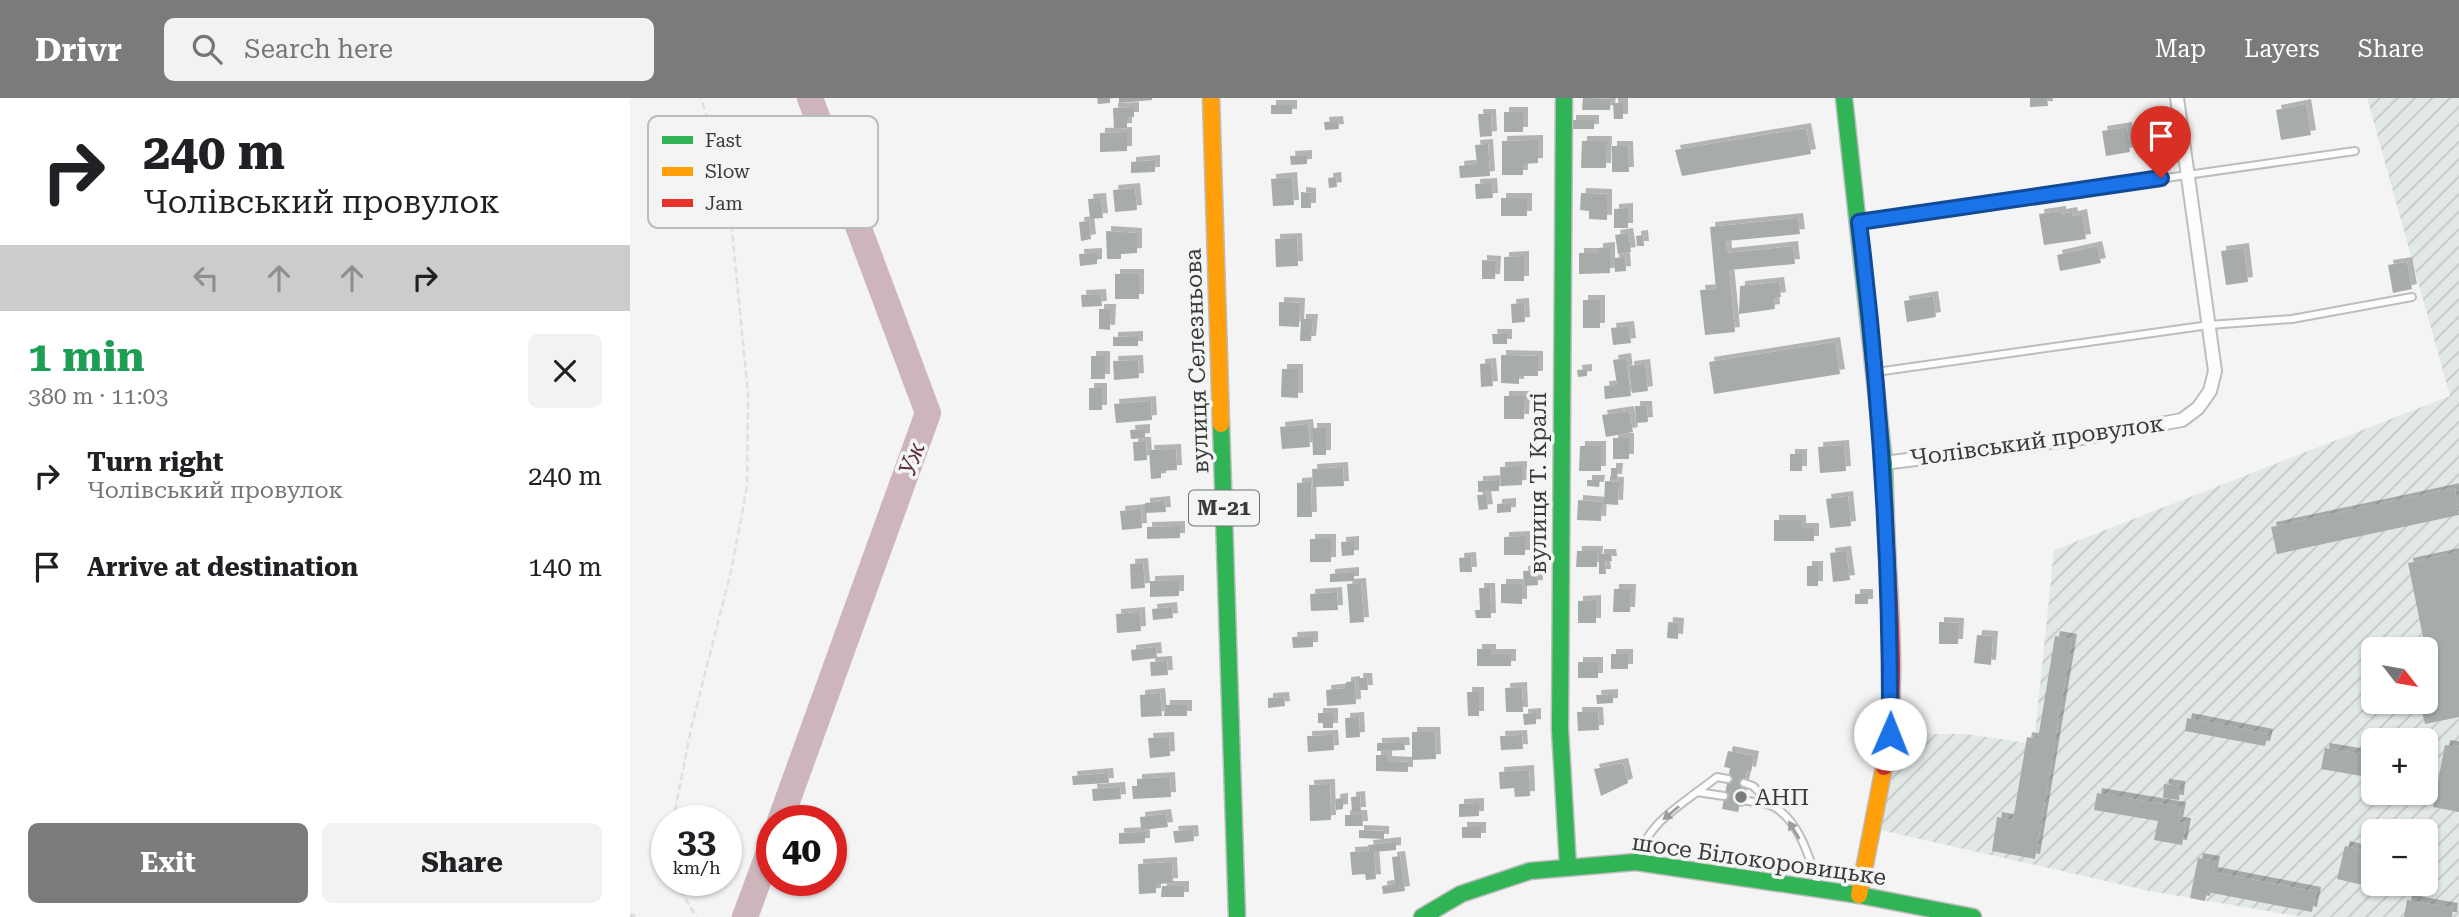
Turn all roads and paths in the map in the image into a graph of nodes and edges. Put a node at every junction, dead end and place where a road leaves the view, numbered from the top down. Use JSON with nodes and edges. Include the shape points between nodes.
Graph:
{"nodes":[{"id":1,"x":701,"y":98,"type":"edge"},
{"id":2,"x":1211,"y":98,"type":"edge"},
{"id":3,"x":1564,"y":98,"type":"edge"},
{"id":4,"x":1844,"y":98,"type":"edge"},
{"id":5,"x":2177,"y":98,"type":"edge"},
{"id":6,"x":707,"y":116,"type":"edge"},
{"id":7,"x":2355,"y":151,"type":"dead end"},
{"id":8,"x":2188,"y":174,"type":"junction"},
{"id":9,"x":1859,"y":222,"type":"junction"},
{"id":10,"x":732,"y":228,"type":"edge"},
{"id":11,"x":2412,"y":297,"type":"dead end"},
{"id":12,"x":2209,"y":325,"type":"junction"},
{"id":13,"x":1876,"y":372,"type":"junction"},
{"id":14,"x":1884,"y":463,"type":"junction"},
{"id":15,"x":1728,"y":779,"type":"dead end"},
{"id":16,"x":1744,"y":783,"type":"dead end"},
{"id":17,"x":1697,"y":792,"type":"junction"},
{"id":18,"x":1724,"y":796,"type":"dead end"},
{"id":19,"x":1741,"y":800,"type":"dead end"},
{"id":20,"x":676,"y":805,"type":"edge"},
{"id":21,"x":1773,"y":806,"type":"junction"},
{"id":22,"x":1636,"y":862,"type":"junction"},
{"id":23,"x":1568,"y":867,"type":"junction"},
{"id":24,"x":1819,"y":890,"type":"junction"},
{"id":25,"x":1858,"y":895,"type":"junction"},
{"id":26,"x":684,"y":896,"type":"edge"},
{"id":27,"x":696,"y":917,"type":"edge"},
{"id":28,"x":1237,"y":917,"type":"edge"},
{"id":29,"x":1422,"y":917,"type":"edge"},
{"id":30,"x":1973,"y":917,"type":"edge"}],
"edges":[{"from":1,"to":6,"type":"path"},
{"from":2,"to":28,"type":"main road","name":"вулиця Селезньова","number":"М-21"},
{"from":3,"to":23,"type":"main road","name":"вулиця Т. Кралі","via":[[1560,729]]},
{"from":4,"to":9,"type":"main road"},
{"from":5,"to":8,"type":"street","name":"Чолівський провулок"},
{"from":7,"to":8,"type":"lane"},
{"from":8,"to":9,"type":"lane"},
{"from":8,"to":12,"type":"street","name":"Чолівський провулок"},
{"from":9,"to":13,"type":"main road"},
{"from":10,"to":20,"type":"path","via":[[748,393],[747,486]]},
{"from":11,"to":12,"type":"lane","via":[[2292,319]]},
{"from":12,"to":13,"type":"lane"},
{"from":12,"to":14,"type":"street","name":"Чолівський провулок","via":[[2215,371],[2210,391],[2182,420],[2082,438]]},
{"from":13,"to":14,"type":"main road"},
{"from":14,"to":25,"type":"main road","via":[[1890,734]]},
{"from":15,"to":17,"type":"lane","via":[[1717,777]]},
{"from":16,"to":21,"type":"lane"},
{"from":17,"to":18,"type":"lane"},
{"from":17,"to":22,"type":"lane","one_way":true,"via":[[1643,839]]},
{"from":19,"to":21,"type":"lane"},
{"from":24,"to":21,"type":"lane","one_way":true,"via":[[1809,855],[1789,821]]},
{"from":22,"to":23,"type":"main road","name":"шосе Білокоровицьке"},
{"from":22,"to":24,"type":"main road","name":"шосе Білокоровицьке"},
{"from":23,"to":29,"type":"main road","name":"шосе Білокоровицьке","via":[[1530,871],[1461,894]]},
{"from":24,"to":25,"type":"main road","name":"шосе Білокоровицьке"},
{"from":25,"to":30,"type":"main road","name":"шосе Білокоровицьке"},
{"from":26,"to":27,"type":"path"}]}
